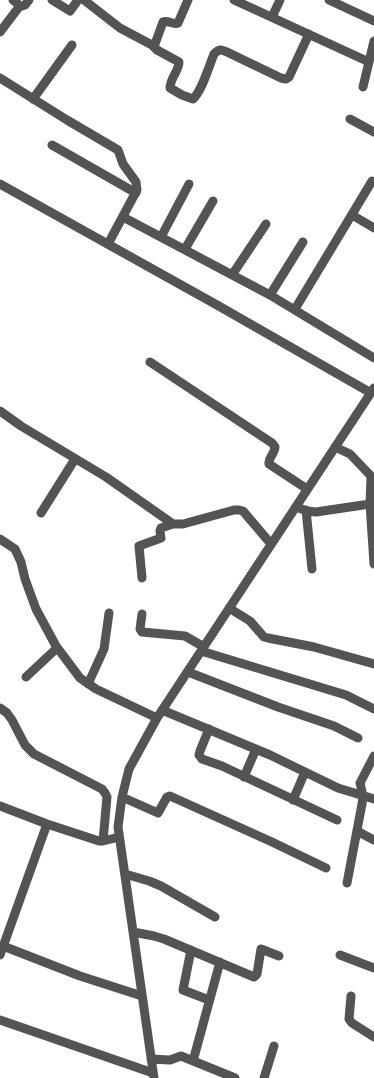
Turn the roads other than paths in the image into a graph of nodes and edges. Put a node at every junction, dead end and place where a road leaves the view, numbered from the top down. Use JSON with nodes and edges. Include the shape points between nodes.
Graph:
{"nodes":[{"id":1,"x":29,"y":0,"type":"edge"},
{"id":2,"x":52,"y":0,"type":"edge"},
{"id":3,"x":83,"y":0,"type":"edge"},
{"id":4,"x":188,"y":0,"type":"edge"},
{"id":5,"x":234,"y":0,"type":"edge"},
{"id":6,"x":280,"y":0,"type":"edge"},
{"id":7,"x":329,"y":0,"type":"edge"},
{"id":8,"x":16,"y":4,"type":"edge"},
{"id":9,"x":272,"y":17,"type":"junction"},
{"id":10,"x":374,"y":21,"type":"edge"},
{"id":11,"x":0,"y":32,"type":"edge"},
{"id":12,"x":309,"y":34,"type":"junction"},
{"id":13,"x":374,"y":43,"type":"edge"},
{"id":14,"x":72,"y":45,"type":"dead end"},
{"id":15,"x":152,"y":45,"type":"junction"},
{"id":16,"x":369,"y":62,"type":"junction"},
{"id":17,"x":0,"y":78,"type":"edge"},
{"id":18,"x":363,"y":87,"type":"dead end"},
{"id":19,"x":33,"y":99,"type":"junction"},
{"id":20,"x":350,"y":119,"type":"dead end"},
{"id":21,"x":374,"y":132,"type":"edge"},
{"id":22,"x":52,"y":145,"type":"dead end"},
{"id":23,"x":372,"y":181,"type":"dead end"},
{"id":24,"x":0,"y":184,"type":"edge"},
{"id":25,"x":189,"y":184,"type":"dead end"},
{"id":26,"x":136,"y":193,"type":"junction"},
{"id":27,"x":213,"y":200,"type":"dead end"},
{"id":28,"x":352,"y":214,"type":"junction"},
{"id":29,"x":123,"y":217,"type":"junction"},
{"id":30,"x":266,"y":224,"type":"dead end"},
{"id":31,"x":374,"y":228,"type":"edge"},
{"id":32,"x":161,"y":237,"type":"junction"},
{"id":33,"x":303,"y":242,"type":"dead end"},
{"id":34,"x":108,"y":244,"type":"junction"},
{"id":35,"x":185,"y":249,"type":"junction"},
{"id":36,"x":232,"y":275,"type":"junction"},
{"id":37,"x":270,"y":295,"type":"junction"},
{"id":38,"x":295,"y":309,"type":"junction"},
{"id":39,"x":374,"y":358,"type":"edge"},
{"id":40,"x":150,"y":362,"type":"dead end"},
{"id":41,"x":367,"y":389,"type":"edge"},
{"id":42,"x":0,"y":412,"type":"edge"},
{"id":43,"x":335,"y":447,"type":"junction"},
{"id":44,"x":75,"y":459,"type":"junction"},
{"id":45,"x":302,"y":486,"type":"junction"},
{"id":46,"x":370,"y":504,"type":"junction"},
{"id":47,"x":296,"y":507,"type":"junction"},
{"id":48,"x":306,"y":510,"type":"junction"},
{"id":49,"x":41,"y":513,"type":"dead end"},
{"id":50,"x":173,"y":524,"type":"junction"},
{"id":51,"x":0,"y":539,"type":"edge"},
{"id":52,"x":267,"y":540,"type":"junction"},
{"id":53,"x":374,"y":564,"type":"edge"},
{"id":54,"x":312,"y":569,"type":"dead end"},
{"id":55,"x":142,"y":578,"type":"dead end"},
{"id":56,"x":229,"y":608,"type":"junction"},
{"id":57,"x":109,"y":613,"type":"dead end"},
{"id":58,"x":142,"y":614,"type":"dead end"},
{"id":59,"x":199,"y":645,"type":"junction"},
{"id":60,"x":57,"y":648,"type":"junction"},
{"id":61,"x":374,"y":664,"type":"edge"},
{"id":62,"x":188,"y":672,"type":"junction"},
{"id":63,"x":26,"y":678,"type":"dead end"},
{"id":64,"x":88,"y":684,"type":"junction"},
{"id":65,"x":0,"y":708,"type":"edge"},
{"id":66,"x":374,"y":709,"type":"edge"},
{"id":67,"x":155,"y":715,"type":"junction"},
{"id":68,"x":209,"y":729,"type":"junction"},
{"id":69,"x":358,"y":738,"type":"dead end"},
{"id":70,"x":256,"y":749,"type":"junction"},
{"id":71,"x":374,"y":756,"type":"edge"},
{"id":72,"x":305,"y":772,"type":"junction"},
{"id":73,"x":244,"y":777,"type":"junction"},
{"id":74,"x":361,"y":795,"type":"junction"},
{"id":75,"x":122,"y":797,"type":"junction"},
{"id":76,"x":374,"y":799,"type":"edge"},
{"id":77,"x":293,"y":800,"type":"junction"},
{"id":78,"x":0,"y":806,"type":"edge"},
{"id":79,"x":337,"y":820,"type":"dead end"},
{"id":80,"x":47,"y":824,"type":"junction"},
{"id":81,"x":357,"y":831,"type":"junction"},
{"id":82,"x":111,"y":839,"type":"junction"},
{"id":83,"x":374,"y":840,"type":"edge"},
{"id":84,"x":326,"y":868,"type":"dead end"},
{"id":85,"x":124,"y":874,"type":"junction"},
{"id":86,"x":347,"y":883,"type":"dead end"},
{"id":87,"x":215,"y":917,"type":"dead end"},
{"id":88,"x":133,"y":932,"type":"junction"},
{"id":89,"x":4,"y":946,"type":"junction"},
{"id":90,"x":191,"y":950,"type":"junction"},
{"id":91,"x":0,"y":955,"type":"edge"},
{"id":92,"x":340,"y":955,"type":"dead end"},
{"id":93,"x":279,"y":956,"type":"dead end"},
{"id":94,"x":220,"y":962,"type":"junction"},
{"id":95,"x":374,"y":968,"type":"edge"},
{"id":96,"x":136,"y":994,"type":"junction"},
{"id":97,"x":352,"y":996,"type":"dead end"},
{"id":98,"x":209,"y":1000,"type":"junction"},
{"id":99,"x":0,"y":1020,"type":"edge"},
{"id":100,"x":374,"y":1037,"type":"edge"},
{"id":101,"x":274,"y":1046,"type":"dead end"},
{"id":102,"x":151,"y":1059,"type":"junction"},
{"id":103,"x":193,"y":1061,"type":"junction"},
{"id":104,"x":150,"y":1073,"type":"edge"},
{"id":105,"x":235,"y":1078,"type":"edge"},
{"id":106,"x":264,"y":1078,"type":"edge"}],
"edges":[{"from":1,"to":8,"type":"street","via":[[25,5]]},
{"from":2,"to":3,"type":"street","via":[[70,11]]},
{"from":3,"to":15,"type":"street","via":[[120,28]]},
{"from":4,"to":15,"type":"street","via":[[178,23],[163,22],[155,44]]},
{"from":5,"to":9,"type":"street"},
{"from":6,"to":9,"type":"street"},
{"from":7,"to":10,"type":"street"},
{"from":8,"to":11,"type":"street"},
{"from":9,"to":12,"type":"street"},
{"from":12,"to":15,"type":"street","via":[[286,79],[218,50],[193,99],[170,88],[179,62]]},
{"from":12,"to":16,"type":"street"},
{"from":13,"to":16,"type":"street"},
{"from":14,"to":19,"type":"street"},
{"from":16,"to":18,"type":"street"},
{"from":17,"to":19,"type":"street"},
{"from":19,"to":26,"type":"street","via":[[118,150],[138,186]]},
{"from":20,"to":21,"type":"street"},
{"from":22,"to":26,"type":"street"},
{"from":23,"to":28,"type":"street"},
{"from":24,"to":34,"type":"street"},
{"from":25,"to":32,"type":"street"},
{"from":26,"to":29,"type":"street"},
{"from":27,"to":35,"type":"street"},
{"from":28,"to":31,"type":"street"},
{"from":28,"to":38,"type":"street"},
{"from":29,"to":32,"type":"street"},
{"from":29,"to":34,"type":"street"},
{"from":30,"to":36,"type":"street"},
{"from":32,"to":35,"type":"street"},
{"from":33,"to":37,"type":"street"},
{"from":34,"to":41,"type":"street"},
{"from":35,"to":36,"type":"street"},
{"from":36,"to":37,"type":"street"},
{"from":37,"to":38,"type":"street"},
{"from":38,"to":39,"type":"street"},
{"from":40,"to":45,"type":"street","via":[[272,443],[275,450],[269,464]]},
{"from":41,"to":43,"type":"street"},
{"from":42,"to":44,"type":"street"},
{"from":43,"to":45,"type":"street"},
{"from":43,"to":46,"type":"street","via":[[348,453],[370,474]]},
{"from":44,"to":49,"type":"street"},
{"from":44,"to":50,"type":"street","via":[[106,477]]},
{"from":45,"to":47,"type":"street"},
{"from":46,"to":48,"type":"street","via":[[316,512]]},
{"from":46,"to":53,"type":"street"},
{"from":47,"to":48,"type":"street"},
{"from":47,"to":52,"type":"street"},
{"from":48,"to":54,"type":"street"},
{"from":50,"to":52,"type":"street","via":[[183,524],[239,510]]},
{"from":50,"to":55,"type":"street","via":[[160,528],[160,538],[139,546]]},
{"from":51,"to":60,"type":"street","via":[[15,549],[36,609]]},
{"from":52,"to":56,"type":"street"},
{"from":56,"to":59,"type":"street"},
{"from":56,"to":61,"type":"street","via":[[250,621],[264,637],[314,647]]},
{"from":57,"to":64,"type":"street","via":[[104,649]]},
{"from":58,"to":59,"type":"street","via":[[142,632],[181,635]]},
{"from":59,"to":62,"type":"street"},
{"from":59,"to":66,"type":"street","via":[[346,695]]},
{"from":60,"to":63,"type":"street"},
{"from":60,"to":64,"type":"street"},
{"from":62,"to":67,"type":"street"},
{"from":62,"to":69,"type":"street","via":[[334,726]]},
{"from":64,"to":67,"type":"street"},
{"from":65,"to":82,"type":"street","via":[[12,720],[29,750],[43,760],[102,789],[107,797]]},
{"from":67,"to":68,"type":"street"},
{"from":67,"to":75,"type":"street","via":[[129,769]]},
{"from":68,"to":70,"type":"street"},
{"from":68,"to":73,"type":"street","via":[[200,757]]},
{"from":70,"to":72,"type":"street"},
{"from":70,"to":73,"type":"street"},
{"from":71,"to":74,"type":"street","via":[[360,780]]},
{"from":72,"to":74,"type":"street"},
{"from":72,"to":77,"type":"street"},
{"from":73,"to":77,"type":"street"},
{"from":74,"to":76,"type":"street"},
{"from":74,"to":81,"type":"street"},
{"from":75,"to":82,"type":"street","via":[[118,827]]},
{"from":75,"to":84,"type":"street","via":[[158,813],[170,796]]},
{"from":77,"to":79,"type":"street"},
{"from":78,"to":80,"type":"street"},
{"from":80,"to":82,"type":"street","via":[[92,839]]},
{"from":80,"to":89,"type":"street"},
{"from":81,"to":83,"type":"street"},
{"from":81,"to":86,"type":"street"},
{"from":82,"to":85,"type":"street"},
{"from":85,"to":87,"type":"street","via":[[161,886]]},
{"from":85,"to":88,"type":"street"},
{"from":88,"to":90,"type":"street","via":[[154,936]]},
{"from":88,"to":96,"type":"street"},
{"from":89,"to":91,"type":"street"},
{"from":89,"to":96,"type":"street","via":[[80,976]]},
{"from":90,"to":94,"type":"street"},
{"from":90,"to":98,"type":"street","via":[[183,990]]},
{"from":92,"to":95,"type":"street"},
{"from":93,"to":94,"type":"street","via":[[262,949],[254,977]]},
{"from":94,"to":98,"type":"street"},
{"from":96,"to":102,"type":"street"},
{"from":97,"to":100,"type":"street","via":[[349,1019]]},
{"from":98,"to":103,"type":"street"},
{"from":99,"to":104,"type":"street"},
{"from":101,"to":106,"type":"street"},
{"from":102,"to":103,"type":"street","via":[[170,1060],[181,1056]]},
{"from":102,"to":104,"type":"street"},
{"from":103,"to":105,"type":"street"}]}
